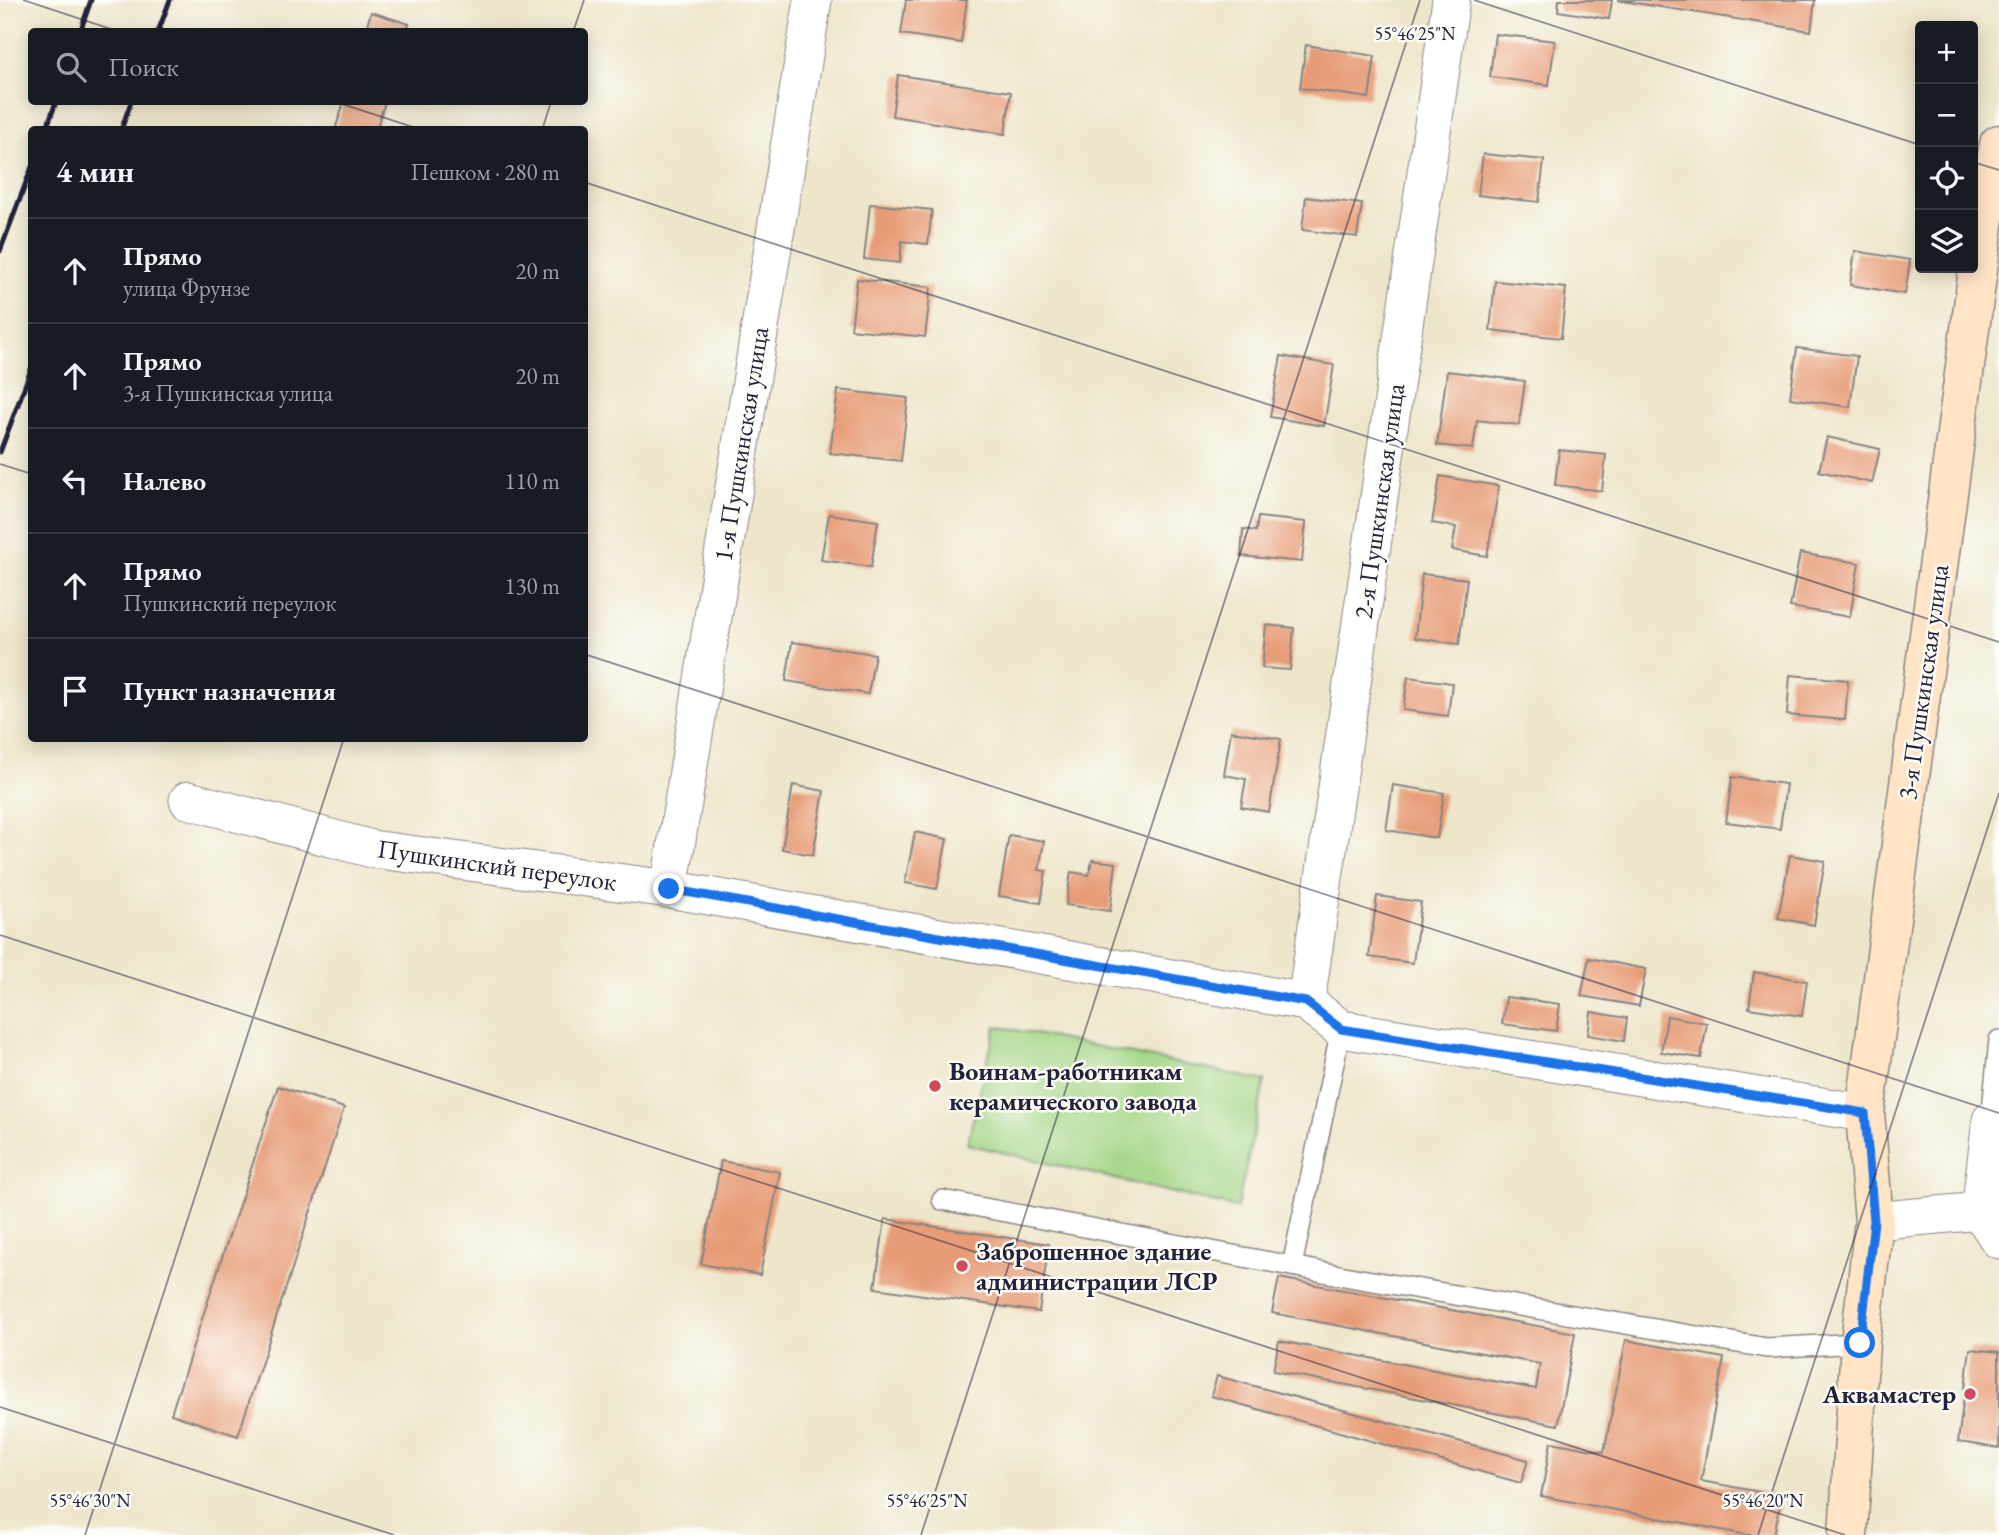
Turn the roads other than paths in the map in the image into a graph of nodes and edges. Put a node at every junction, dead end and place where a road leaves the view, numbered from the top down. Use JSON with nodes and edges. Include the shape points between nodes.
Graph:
{"nodes":[{"id":1,"x":813,"y":0,"type":"edge"},
{"id":2,"x":1451,"y":0,"type":"edge"},
{"id":3,"x":1999,"y":144,"type":"edge"},
{"id":4,"x":188,"y":800,"type":"dead end"},
{"id":5,"x":669,"y":889,"type":"junction"},
{"id":6,"x":1306,"y":1002,"type":"junction"},
{"id":7,"x":1341,"y":1029,"type":"junction"},
{"id":8,"x":1999,"y":1040,"type":"edge"},
{"id":9,"x":1865,"y":1113,"type":"junction"},
{"id":10,"x":1995,"y":1120,"type":"edge"},
{"id":11,"x":942,"y":1200,"type":"dead end"},
{"id":12,"x":1874,"y":1221,"type":"junction"},
{"id":13,"x":1989,"y":1226,"type":"edge"},
{"id":14,"x":1292,"y":1266,"type":"junction"},
{"id":15,"x":1860,"y":1343,"type":"junction"},
{"id":16,"x":1848,"y":1535,"type":"edge"}],
"edges":[{"from":1,"to":5,"type":"street","name":"1-я Пушкинская улица"},
{"from":2,"to":6,"type":"street","name":"2-я Пушкинская улица"},
{"from":3,"to":9,"type":"main road","name":"3-я Пушкинская улица","via":[[1983,230]]},
{"from":4,"to":5,"type":"street","name":"Пушкинский переулок","via":[[372,849]]},
{"from":5,"to":6,"type":"street","name":"Пушкинский переулок"},
{"from":6,"to":7,"type":"street"},
{"from":7,"to":9,"type":"street"},
{"from":7,"to":14,"type":"lane"},
{"from":8,"to":10,"type":"lane"},
{"from":9,"to":12,"type":"main road","name":"3-я Пушкинская улица"},
{"from":10,"to":13,"type":"street"},
{"from":11,"to":14,"type":"lane"},
{"from":12,"to":13,"type":"street"},
{"from":12,"to":15,"type":"main road","name":"3-я Пушкинская улица"},
{"from":14,"to":15,"type":"lane","via":[[1766,1348]]},
{"from":15,"to":16,"type":"main road","name":"3-я Пушкинская улица"}]}
